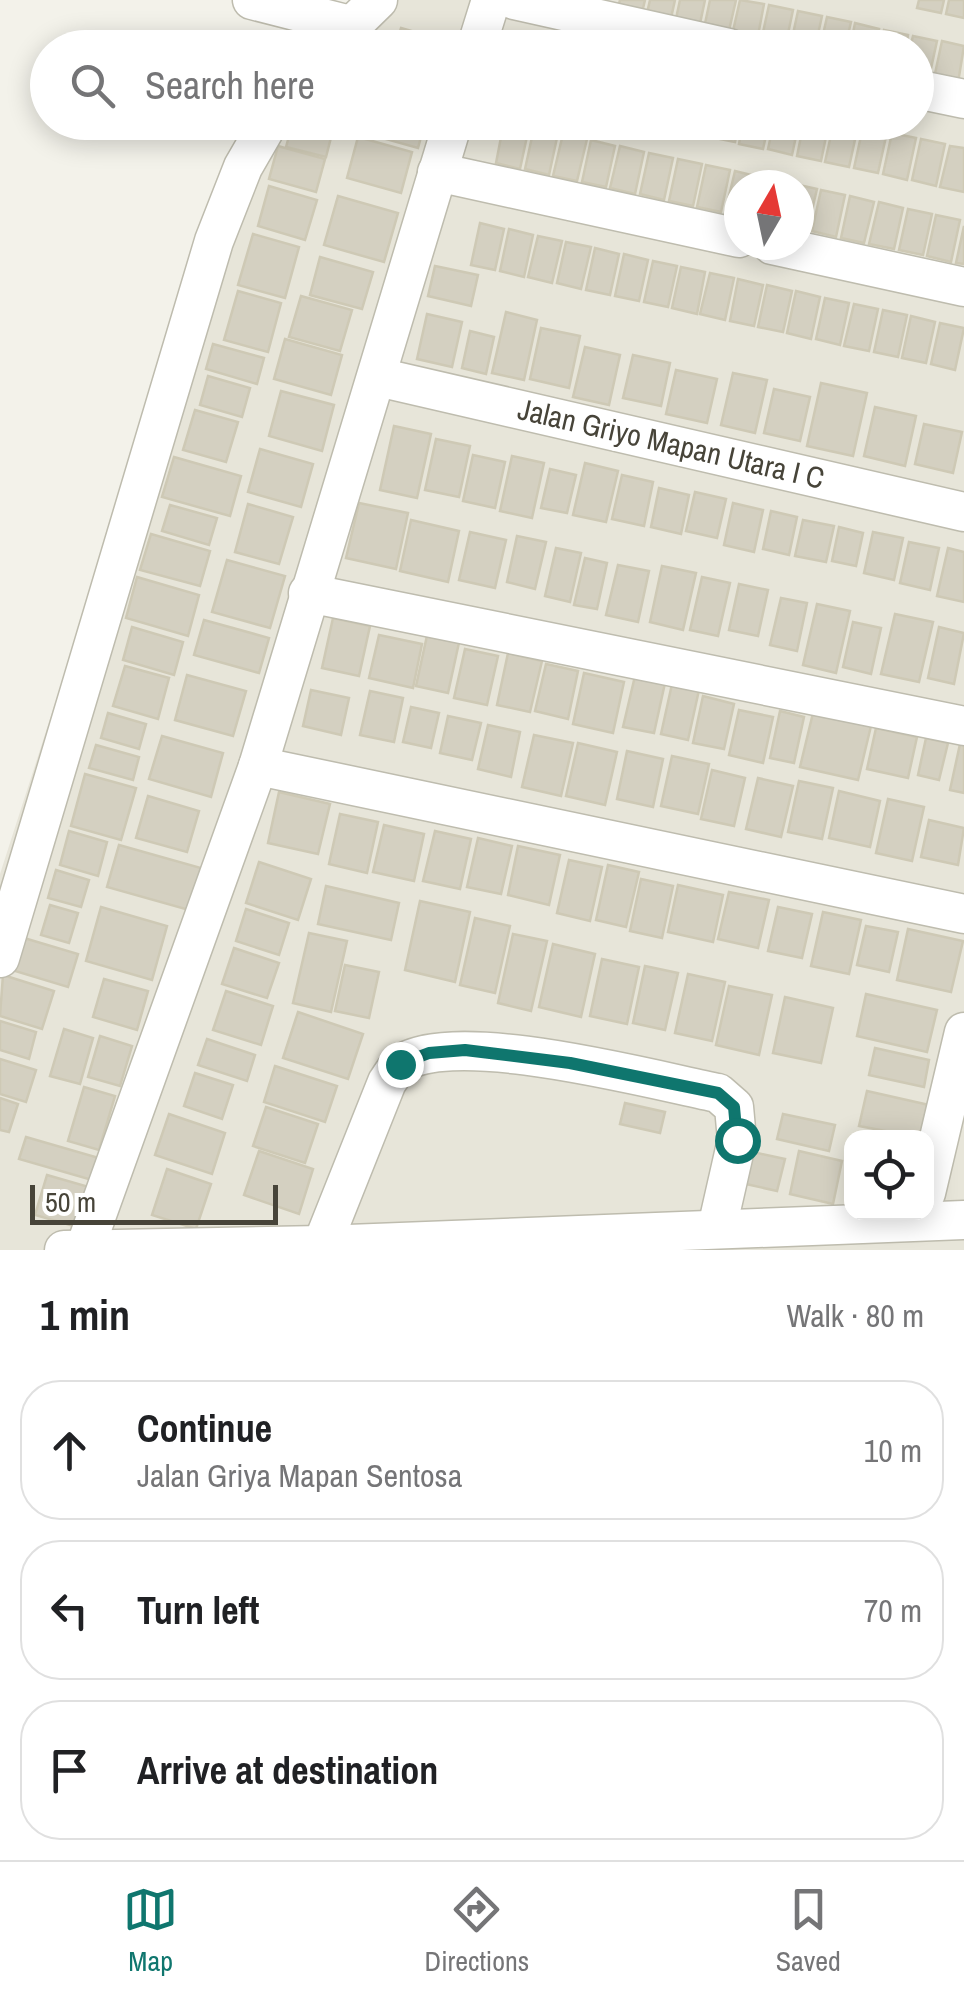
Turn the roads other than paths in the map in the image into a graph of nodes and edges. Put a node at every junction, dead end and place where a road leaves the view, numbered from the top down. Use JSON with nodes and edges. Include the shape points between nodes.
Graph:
{"nodes":[{"id":1,"x":252,"y":0,"type":"edge"},
{"id":2,"x":491,"y":0,"type":"edge"},
{"id":3,"x":514,"y":0,"type":"edge"},
{"id":4,"x":352,"y":24,"type":"edge"},
{"id":5,"x":482,"y":30,"type":"edge"},
{"id":6,"x":648,"y":30,"type":"edge"},
{"id":7,"x":934,"y":93,"type":"edge"},
{"id":8,"x":964,"y":100,"type":"edge"},
{"id":9,"x":259,"y":140,"type":"edge"},
{"id":10,"x":447,"y":140,"type":"edge"},
{"id":11,"x":437,"y":172,"type":"junction"},
{"id":12,"x":724,"y":235,"type":"edge"},
{"id":13,"x":814,"y":254,"type":"edge"},
{"id":14,"x":964,"y":287,"type":"edge"},
{"id":15,"x":378,"y":377,"type":"junction"},
{"id":16,"x":964,"y":512,"type":"edge"},
{"id":17,"x":308,"y":593,"type":"junction"},
{"id":18,"x":964,"y":726,"type":"edge"},
{"id":19,"x":258,"y":766,"type":"junction"},
{"id":20,"x":14,"y":871,"type":"edge"},
{"id":21,"x":964,"y":914,"type":"edge"},
{"id":22,"x":0,"y":958,"type":"edge"},
{"id":23,"x":964,"y":1032,"type":"edge"},
{"id":24,"x":934,"y":1162,"type":"edge"},
{"id":25,"x":934,"y":1212,"type":"edge"},
{"id":26,"x":844,"y":1216,"type":"edge"},
{"id":27,"x":964,"y":1220,"type":"edge"},
{"id":28,"x":718,"y":1228,"type":"junction"},
{"id":29,"x":322,"y":1245,"type":"junction"},
{"id":30,"x":75,"y":1249,"type":"edge"}],
"edges":[{"from":1,"to":4,"type":"street"},
{"from":2,"to":5,"type":"street"},
{"from":3,"to":6,"type":"street"},
{"from":7,"to":8,"type":"street"},
{"from":9,"to":20,"type":"street","via":[[214,241]]},
{"from":10,"to":11,"type":"street"},
{"from":11,"to":12,"type":"street"},
{"from":11,"to":15,"type":"street"},
{"from":13,"to":14,"type":"street"},
{"from":15,"to":16,"type":"street","name":"Jalan Griyo Mapan Utara I C"},
{"from":15,"to":17,"type":"street"},
{"from":17,"to":18,"type":"street"},
{"from":17,"to":19,"type":"street"},
{"from":19,"to":21,"type":"street"},
{"from":19,"to":30,"type":"street"},
{"from":20,"to":22,"type":"street"},
{"from":23,"to":24,"type":"street"},
{"from":25,"to":27,"type":"street"},
{"from":26,"to":28,"type":"street"},
{"from":28,"to":29,"type":"street"},
{"from":28,"to":29,"type":"street","via":[[737,1140],[734,1107],[718,1093],[465,1050],[400,1064]]},
{"from":29,"to":30,"type":"street"}]}
